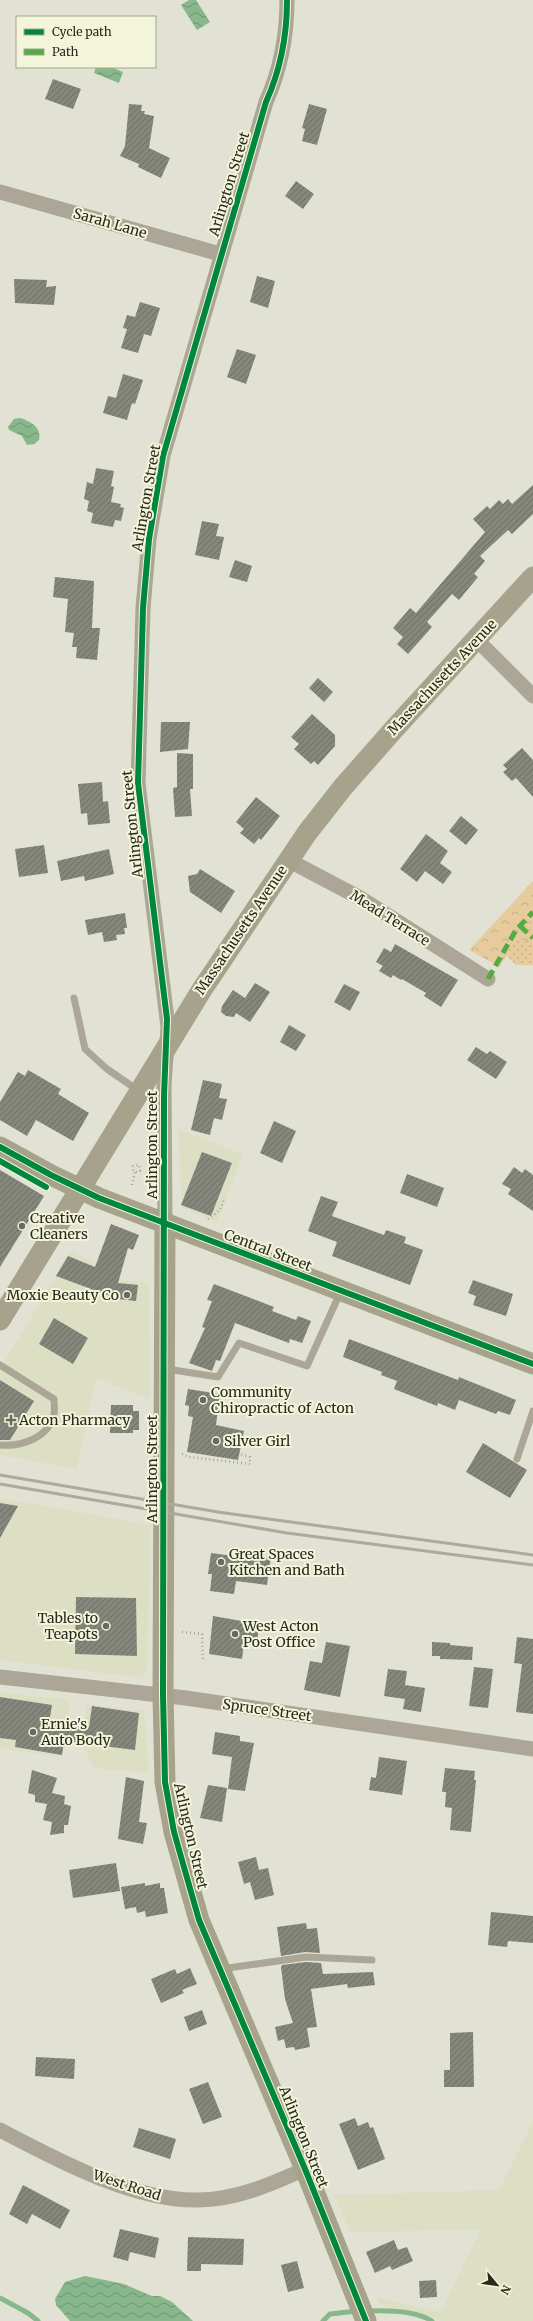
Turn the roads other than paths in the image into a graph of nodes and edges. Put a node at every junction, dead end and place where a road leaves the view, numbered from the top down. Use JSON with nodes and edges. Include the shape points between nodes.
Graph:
{"nodes":[{"id":1,"x":287,"y":0,"type":"edge"},
{"id":2,"x":0,"y":192,"type":"edge"},
{"id":3,"x":220,"y":254,"type":"junction"},
{"id":4,"x":533,"y":577,"type":"edge"},
{"id":5,"x":476,"y":640,"type":"junction"},
{"id":6,"x":533,"y":696,"type":"edge"},
{"id":7,"x":288,"y":860,"type":"junction"},
{"id":8,"x":488,"y":979,"type":"dead end"},
{"id":9,"x":74,"y":998,"type":"dead end"},
{"id":10,"x":167,"y":1045,"type":"junction"},
{"id":11,"x":139,"y":1091,"type":"junction"},
{"id":12,"x":0,"y":1147,"type":"edge"},
{"id":13,"x":79,"y":1190,"type":"junction"},
{"id":14,"x":165,"y":1224,"type":"junction"},
{"id":15,"x":341,"y":1291,"type":"junction"},
{"id":16,"x":0,"y":1320,"type":"edge"},
{"id":17,"x":533,"y":1364,"type":"edge"},
{"id":18,"x":0,"y":1365,"type":"edge"},
{"id":19,"x":164,"y":1368,"type":"junction"},
{"id":20,"x":533,"y":1411,"type":"edge"},
{"id":21,"x":0,"y":1445,"type":"edge"},
{"id":22,"x":517,"y":1459,"type":"dead end"},
{"id":23,"x":0,"y":1677,"type":"edge"},
{"id":24,"x":163,"y":1695,"type":"junction"},
{"id":25,"x":533,"y":1749,"type":"edge"},
{"id":26,"x":372,"y":1960,"type":"dead end"},
{"id":27,"x":221,"y":1969,"type":"junction"},
{"id":28,"x":0,"y":2130,"type":"edge"},
{"id":29,"x":306,"y":2169,"type":"junction"},
{"id":30,"x":366,"y":2321,"type":"edge"}],
"edges":[{"from":1,"to":3,"type":"street","name":"Arlington Street","via":[[287,25],[273,86]]},
{"from":2,"to":3,"type":"street","name":"Sarah Lane"},
{"from":3,"to":10,"type":"street","name":"Arlington Street","via":[[163,456],[149,539],[143,608],[138,783],[167,1010]]},
{"from":4,"to":5,"type":"street","name":"Massachusetts Avenue"},
{"from":5,"to":6,"type":"street"},
{"from":5,"to":7,"type":"street","name":"Massachusetts Avenue","via":[[347,782]]},
{"from":7,"to":8,"type":"street","name":"Mead Terrace","via":[[362,899]]},
{"from":7,"to":10,"type":"street","name":"Massachusetts Avenue"},
{"from":9,"to":11,"type":"lane","via":[[85,1049],[107,1069]]},
{"from":10,"to":11,"type":"street","name":"Massachusetts Avenue"},
{"from":10,"to":14,"type":"street","name":"Arlington Street","via":[[164,1091]]},
{"from":11,"to":13,"type":"street","name":"Massachusetts Avenue"},
{"from":12,"to":13,"type":"street","name":"Central Street"},
{"from":13,"to":14,"type":"street","name":"Central Street"},
{"from":13,"to":16,"type":"street","name":"Massachusetts Avenue"},
{"from":14,"to":15,"type":"street","name":"Central Street"},
{"from":14,"to":19,"type":"street","name":"Arlington Street"},
{"from":15,"to":17,"type":"street","name":"Central Street"},
{"from":15,"to":19,"type":"lane","via":[[307,1366],[239,1343],[218,1377]]},
{"from":18,"to":21,"type":"lane","via":[[54,1399],[54,1415],[43,1434],[14,1446]]},
{"from":19,"to":24,"type":"street","name":"Arlington Street"},
{"from":20,"to":22,"type":"lane"},
{"from":23,"to":24,"type":"street","name":"Spruce Street"},
{"from":24,"to":25,"type":"street","name":"Spruce Street"},
{"from":24,"to":27,"type":"street","name":"Arlington Street","via":[[165,1782],[174,1832],[199,1920]]},
{"from":26,"to":27,"type":"lane","via":[[306,1957]]},
{"from":27,"to":29,"type":"street","name":"Arlington Street"},
{"from":28,"to":29,"type":"street","name":"West Road","via":[[111,2182],[154,2196],[199,2200],[234,2195],[272,2184]]},
{"from":29,"to":30,"type":"street","name":"Arlington Street"}]}
